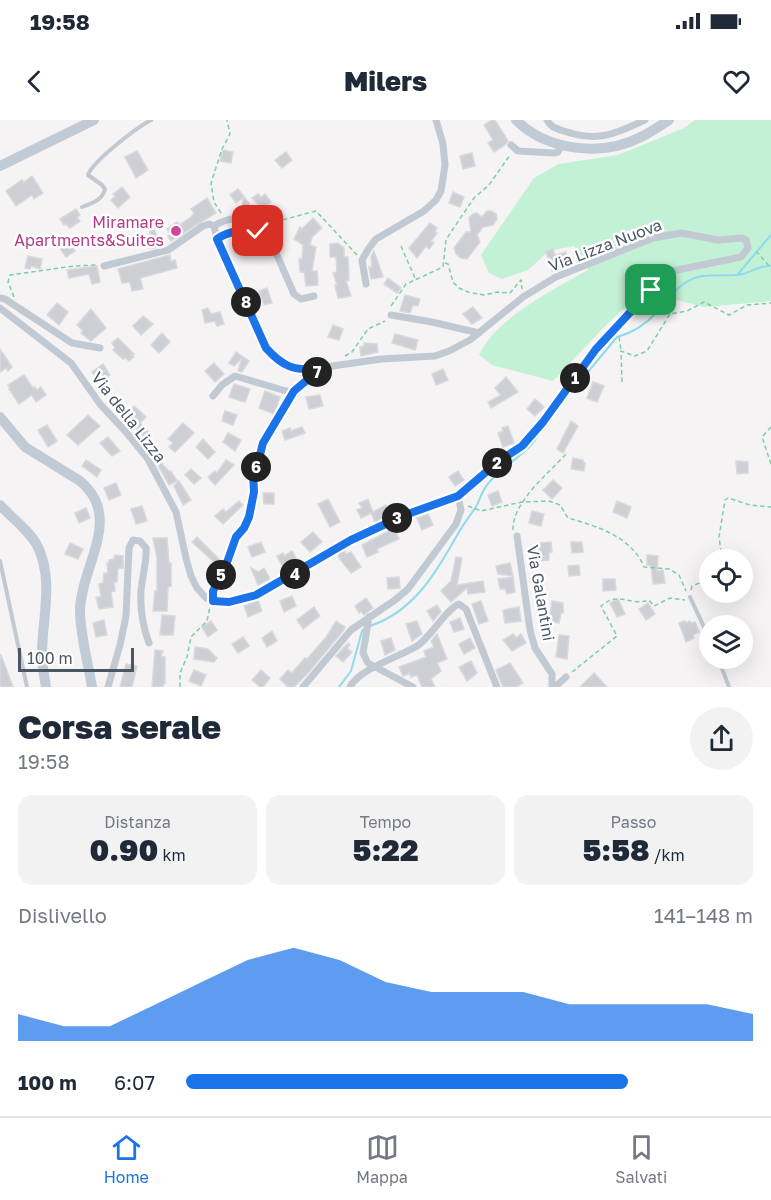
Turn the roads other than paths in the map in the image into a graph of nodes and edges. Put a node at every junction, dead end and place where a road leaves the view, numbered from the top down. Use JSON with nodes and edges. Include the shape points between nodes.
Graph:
{"nodes":[{"id":1,"x":94,"y":120,"type":"edge"},
{"id":2,"x":151,"y":120,"type":"edge"},
{"id":3,"x":436,"y":120,"type":"edge"},
{"id":4,"x":516,"y":120,"type":"edge"},
{"id":5,"x":547,"y":120,"type":"edge"},
{"id":6,"x":645,"y":120,"type":"edge"},
{"id":7,"x":669,"y":120,"type":"edge"},
{"id":8,"x":511,"y":145,"type":"dead end"},
{"id":9,"x":561,"y":146,"type":"junction"},
{"id":10,"x":0,"y":166,"type":"edge"},
{"id":11,"x":82,"y":207,"type":"dead end"},
{"id":12,"x":214,"y":226,"type":"junction"},
{"id":13,"x":269,"y":234,"type":"junction"},
{"id":14,"x":217,"y":239,"type":"junction"},
{"id":15,"x":104,"y":266,"type":"road end"},
{"id":16,"x":366,"y":284,"type":"dead end"},
{"id":17,"x":314,"y":296,"type":"dead end"},
{"id":18,"x":0,"y":298,"type":"edge"},
{"id":19,"x":0,"y":308,"type":"edge"},
{"id":20,"x":391,"y":315,"type":"road end"},
{"id":21,"x":479,"y":333,"type":"junction"},
{"id":22,"x":100,"y":348,"type":"dead end"},
{"id":23,"x":320,"y":369,"type":"junction"},
{"id":24,"x":213,"y":396,"type":"dead end"},
{"id":25,"x":0,"y":417,"type":"edge"},
{"id":26,"x":458,"y":496,"type":"junction"},
{"id":27,"x":0,"y":506,"type":"edge"},
{"id":28,"x":517,"y":536,"type":"road end"},
{"id":29,"x":0,"y":561,"type":"edge"},
{"id":30,"x":690,"y":597,"type":"road end"},
{"id":31,"x":699,"y":616,"type":"edge"},
{"id":32,"x":368,"y":619,"type":"junction"},
{"id":33,"x":149,"y":643,"type":"dead end"},
{"id":34,"x":375,"y":668,"type":"junction"},
{"id":35,"x":722,"y":669,"type":"edge"},
{"id":36,"x":566,"y":677,"type":"road end"},
{"id":37,"x":27,"y":687,"type":"edge"},
{"id":38,"x":46,"y":687,"type":"edge"},
{"id":39,"x":92,"y":687,"type":"edge"},
{"id":40,"x":108,"y":687,"type":"edge"},
{"id":41,"x":303,"y":687,"type":"edge"},
{"id":42,"x":350,"y":687,"type":"edge"},
{"id":43,"x":413,"y":687,"type":"edge"},
{"id":44,"x":497,"y":687,"type":"edge"},
{"id":45,"x":554,"y":687,"type":"edge"},
{"id":46,"x":729,"y":687,"type":"edge"}],
"edges":[{"from":1,"to":10,"type":"main road"},
{"from":2,"to":11,"type":"lane","via":[[90,171],[88,176],[102,184],[104,195]]},
{"from":3,"to":16,"type":"street","via":[[445,165],[441,191],[423,211],[376,239],[362,260]]},
{"from":4,"to":9,"type":"main road","via":[[530,132]]},
{"from":5,"to":6,"type":"street","via":[[556,129],[591,138],[610,135]]},
{"from":7,"to":9,"type":"main road","via":[[640,138],[613,146]]},
{"from":8,"to":9,"type":"street","via":[[518,150],[554,153]]},
{"from":12,"to":13,"type":"street","via":[[225,219],[245,220]]},
{"from":12,"to":14,"type":"street","name":"Via Lizza Nuova"},
{"from":12,"to":15,"type":"street","via":[[203,226],[168,250]]},
{"from":13,"to":14,"type":"street","via":[[251,230]]},
{"from":13,"to":17,"type":"street","via":[[294,294],[301,299]]},
{"from":14,"to":23,"type":"street","name":"Via Lizza Nuova","via":[[266,348],[277,361],[291,368]]},
{"from":18,"to":22,"type":"street","name":"Via della Lizza","via":[[72,343]]},
{"from":19,"to":26,"type":"street","name":"Via della Lizza","via":[[71,363],[100,404],[148,459],[176,512],[191,576],[203,596],[213,601],[229,602],[256,595],[351,540]]},
{"from":20,"to":21,"type":"street"},
{"from":21,"to":23,"type":"street","name":"Via Lizza Nuova","via":[[435,356],[381,359]]},
{"from":21,"to":26,"type":"street","name":"Via Lizza Nuova","via":[[556,277],[653,238],[681,233],[718,240],[742,238],[747,244],[741,257],[657,274],[647,295],[596,349],[522,446]]},
{"from":23,"to":24,"type":"street","via":[[294,391],[235,376]]},
{"from":25,"to":39,"type":"main road","via":[[25,447],[80,481],[97,502],[100,532],[80,611]]},
{"from":26,"to":32,"type":"street","via":[[461,510],[451,532],[408,589]]},
{"from":27,"to":38,"type":"main road","via":[[27,532],[41,556],[46,600],[42,653]]},
{"from":28,"to":45,"type":"street","name":"Via Galantini","via":[[530,630],[535,648],[552,674]]},
{"from":29,"to":37,"type":"lane"},
{"from":30,"to":31,"type":"lane"},
{"from":32,"to":34,"type":"street","via":[[363,653]]},
{"from":32,"to":41,"type":"street","via":[[351,630]]},
{"from":33,"to":40,"type":"street","via":[[141,591],[146,548],[142,542],[133,540],[129,548],[126,616]]},
{"from":34,"to":42,"type":"street"},
{"from":34,"to":43,"type":"street"},
{"from":34,"to":44,"type":"street","via":[[418,645],[459,604],[466,609]]},
{"from":35,"to":46,"type":"lane"},
{"from":36,"to":45,"type":"street"}]}
